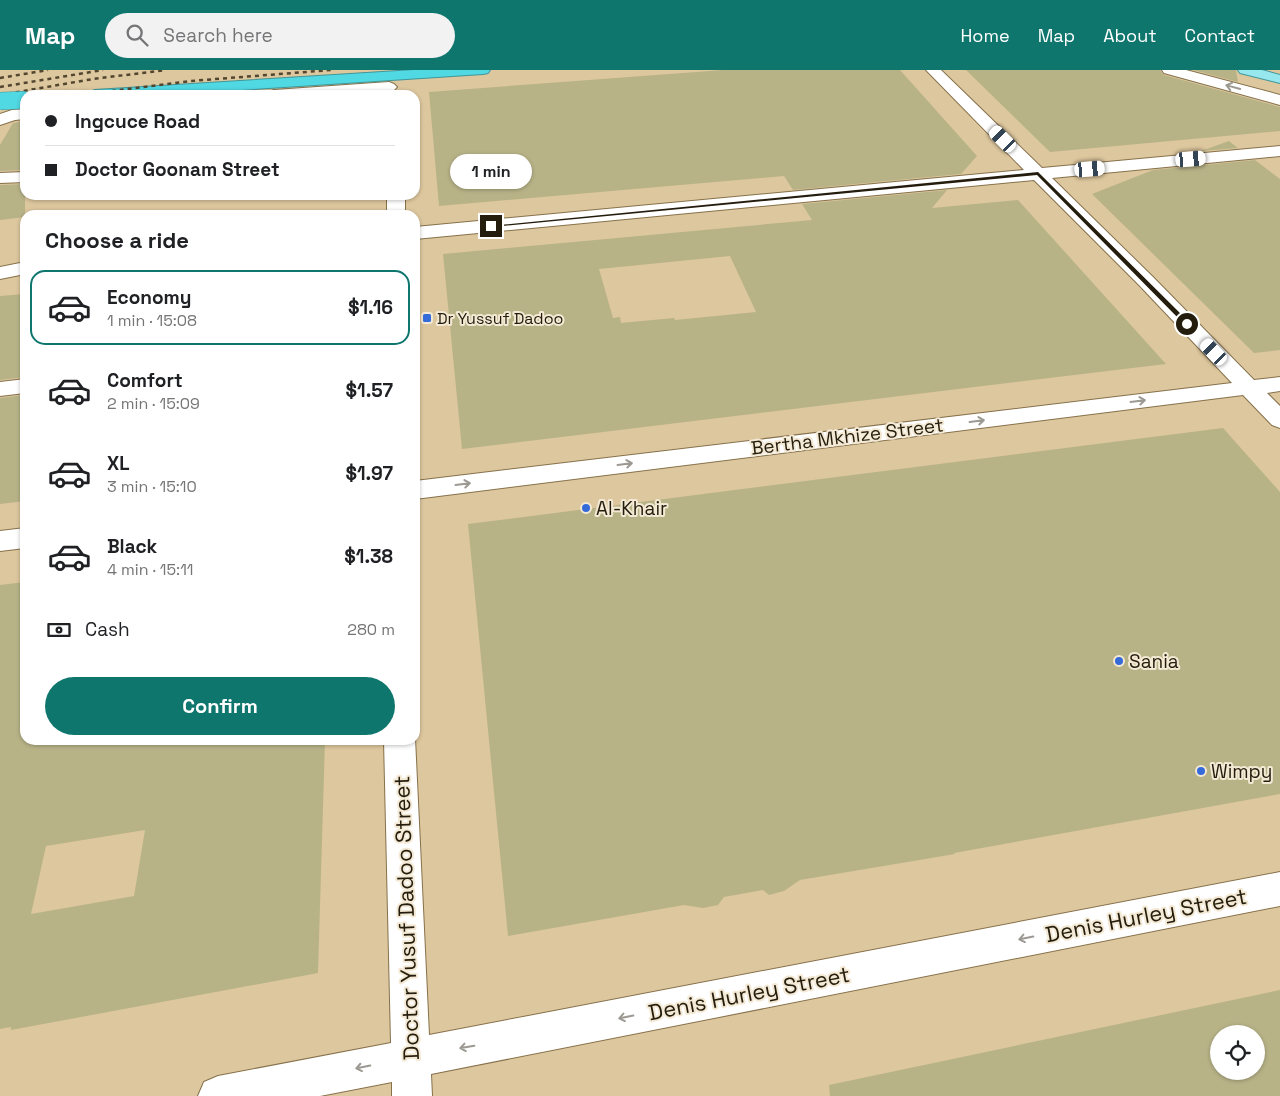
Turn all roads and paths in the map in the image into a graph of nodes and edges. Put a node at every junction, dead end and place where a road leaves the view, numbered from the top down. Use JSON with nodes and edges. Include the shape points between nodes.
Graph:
{"nodes":[{"id":1,"x":483,"y":70,"type":"edge"},
{"id":2,"x":933,"y":70,"type":"edge"},
{"id":3,"x":1168,"y":70,"type":"edge"},
{"id":4,"x":1245,"y":70,"type":"edge"},
{"id":5,"x":1280,"y":79,"type":"edge"},
{"id":6,"x":389,"y":82,"type":"edge"},
{"id":7,"x":174,"y":90,"type":"edge"},
{"id":8,"x":318,"y":90,"type":"edge"},
{"id":9,"x":20,"y":100,"type":"edge"},
{"id":10,"x":1280,"y":100,"type":"edge"},
{"id":11,"x":0,"y":101,"type":"edge"},
{"id":12,"x":20,"y":115,"type":"edge"},
{"id":13,"x":0,"y":120,"type":"edge"},
{"id":14,"x":1280,"y":150,"type":"edge"},
{"id":15,"x":1038,"y":174,"type":"junction"},
{"id":16,"x":20,"y":176,"type":"edge"},
{"id":17,"x":0,"y":178,"type":"edge"},
{"id":18,"x":420,"y":233,"type":"edge"},
{"id":19,"x":0,"y":265,"type":"edge"},
{"id":20,"x":20,"y":267,"type":"edge"},
{"id":21,"x":20,"y":268,"type":"edge"},
{"id":22,"x":0,"y":273,"type":"edge"},
{"id":23,"x":1280,"y":384,"type":"edge"},
{"id":24,"x":20,"y":386,"type":"edge"},
{"id":25,"x":0,"y":388,"type":"edge"},
{"id":26,"x":1248,"y":388,"type":"junction"},
{"id":27,"x":1280,"y":420,"type":"edge"},
{"id":28,"x":420,"y":489,"type":"edge"},
{"id":29,"x":20,"y":539,"type":"edge"},
{"id":30,"x":0,"y":541,"type":"edge"},
{"id":31,"x":400,"y":745,"type":"edge"},
{"id":32,"x":1280,"y":889,"type":"edge"},
{"id":33,"x":411,"y":1057,"type":"junction"},
{"id":34,"x":218,"y":1096,"type":"edge"},
{"id":35,"x":412,"y":1096,"type":"edge"}],
"edges":[{"from":1,"to":6,"type":"highway"},
{"from":2,"to":15,"type":"street"},
{"from":10,"to":3,"type":"street","one_way":true},
{"from":4,"to":5,"type":"main road"},
{"from":6,"to":7,"type":"highway","via":[[350,79]]},
{"from":6,"to":8,"type":"street"},
{"from":9,"to":11,"type":"highway","bridge":true},
{"from":12,"to":13,"type":"street"},
{"from":14,"to":15,"type":"street"},
{"from":15,"to":18,"type":"street"},
{"from":15,"to":26,"type":"street"},
{"from":16,"to":17,"type":"street"},
{"from":19,"to":20,"type":"street"},
{"from":21,"to":22,"type":"street"},
{"from":23,"to":26,"type":"street","name":"Bertha Mkhize Street"},
{"from":24,"to":25,"type":"street"},
{"from":26,"to":27,"type":"street"},
{"from":28,"to":26,"type":"street","name":"Bertha Mkhize Street","one_way":true},
{"from":29,"to":30,"type":"street"},
{"from":31,"to":33,"type":"street","name":"Doctor Yusuf Dadoo Street"},
{"from":32,"to":33,"type":"street","name":"Denis Hurley Street","one_way":true},
{"from":33,"to":34,"type":"street","name":"Denis Hurley Street","one_way":true},
{"from":33,"to":35,"type":"street","name":"Doctor Yusuf Dadoo Street"}]}
